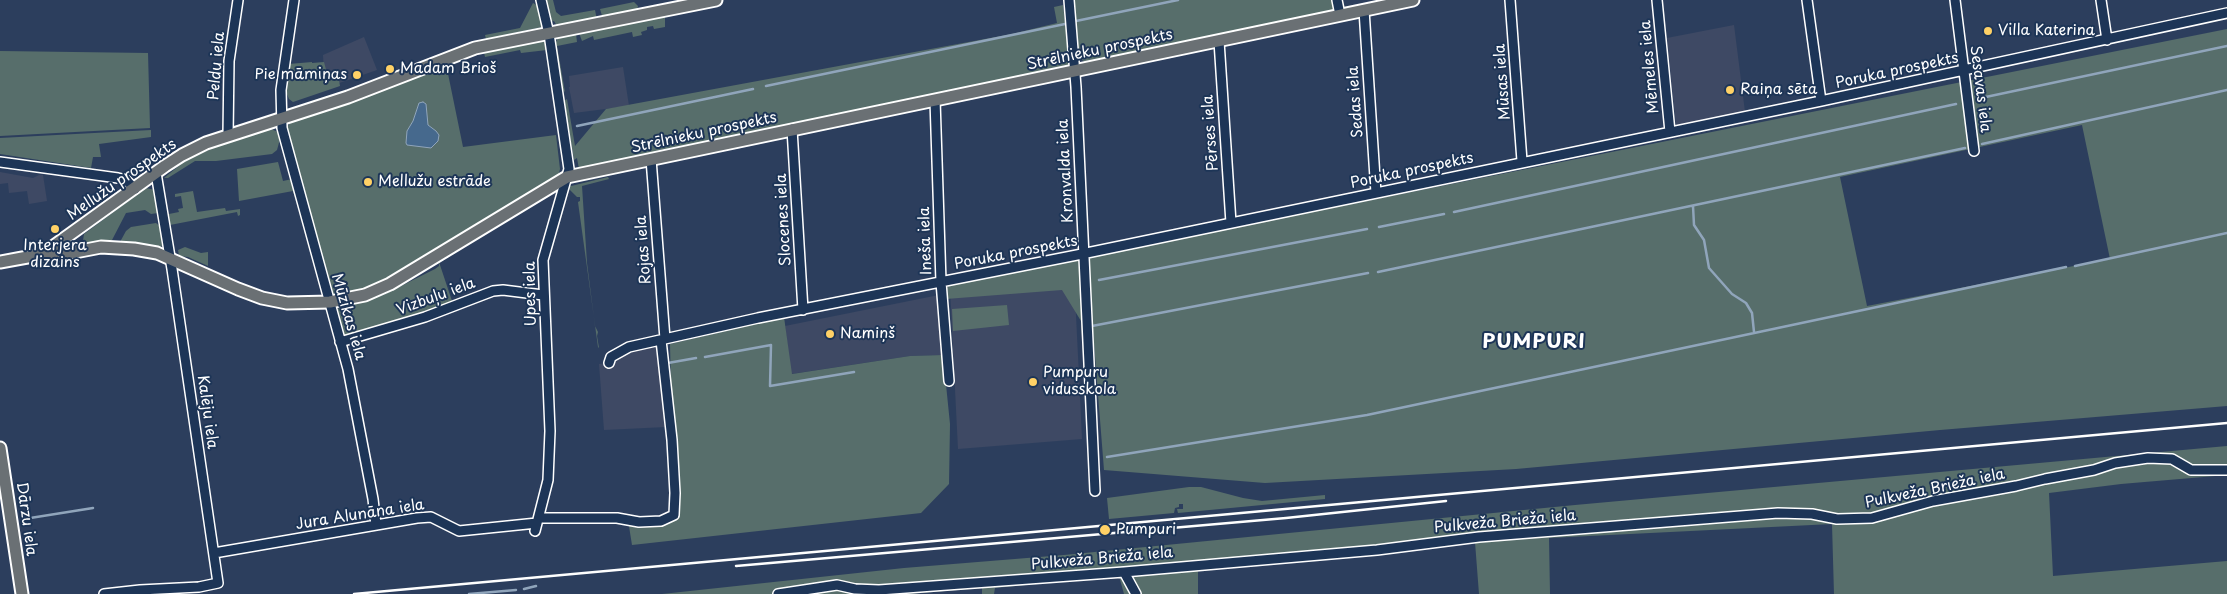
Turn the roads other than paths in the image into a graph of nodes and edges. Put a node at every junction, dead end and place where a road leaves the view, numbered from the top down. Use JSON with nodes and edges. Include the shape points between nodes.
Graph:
{"nodes":[{"id":1,"x":238,"y":0,"type":"edge"},
{"id":2,"x":294,"y":0,"type":"edge"},
{"id":3,"x":540,"y":0,"type":"edge"},
{"id":4,"x":716,"y":0,"type":"edge"},
{"id":5,"x":1069,"y":0,"type":"edge"},
{"id":6,"x":1337,"y":0,"type":"edge"},
{"id":7,"x":1413,"y":0,"type":"edge"},
{"id":8,"x":1510,"y":0,"type":"edge"},
{"id":9,"x":1657,"y":0,"type":"edge"},
{"id":10,"x":1807,"y":0,"type":"edge"},
{"id":11,"x":1955,"y":0,"type":"edge"},
{"id":12,"x":2101,"y":0,"type":"edge"},
{"id":13,"x":691,"y":2,"type":"edge"},
{"id":14,"x":1364,"y":10,"type":"junction"},
{"id":15,"x":2227,"y":13,"type":"edge"},
{"id":16,"x":1340,"y":15,"type":"junction"},
{"id":17,"x":549,"y":34,"type":"junction"},
{"id":18,"x":2107,"y":40,"type":"junction"},
{"id":19,"x":1219,"y":41,"type":"junction"},
{"id":20,"x":1075,"y":70,"type":"junction"},
{"id":21,"x":1965,"y":71,"type":"junction"},
{"id":22,"x":935,"y":100,"type":"junction"},
{"id":23,"x":1821,"y":101,"type":"junction"},
{"id":24,"x":281,"y":118,"type":"junction"},
{"id":25,"x":792,"y":130,"type":"junction"},
{"id":26,"x":1670,"y":132,"type":"junction"},
{"id":27,"x":228,"y":136,"type":"junction"},
{"id":28,"x":1974,"y":151,"type":"dead end"},
{"id":29,"x":651,"y":159,"type":"junction"},
{"id":30,"x":0,"y":162,"type":"edge"},
{"id":31,"x":1522,"y":162,"type":"junction"},
{"id":32,"x":156,"y":173,"type":"junction"},
{"id":33,"x":567,"y":177,"type":"junction"},
{"id":34,"x":135,"y":189,"type":"junction"},
{"id":35,"x":1376,"y":193,"type":"junction"},
{"id":36,"x":1230,"y":223,"type":"junction"},
{"id":37,"x":80,"y":229,"type":"junction"},
{"id":38,"x":169,"y":245,"type":"junction"},
{"id":39,"x":90,"y":248,"type":"junction"},
{"id":40,"x":158,"y":253,"type":"junction"},
{"id":41,"x":1084,"y":254,"type":"junction"},
{"id":42,"x":33,"y":256,"type":"junction"},
{"id":43,"x":171,"y":259,"type":"junction"},
{"id":44,"x":0,"y":262,"type":"edge"},
{"id":45,"x":940,"y":282,"type":"junction"},
{"id":46,"x":543,"y":295,"type":"junction"},
{"id":47,"x":330,"y":302,"type":"junction"},
{"id":48,"x":803,"y":310,"type":"junction"},
{"id":49,"x":663,"y":340,"type":"junction"},
{"id":50,"x":340,"y":342,"type":"junction"},
{"id":51,"x":608,"y":363,"type":"dead end"},
{"id":52,"x":949,"y":381,"type":"dead end"},
{"id":53,"x":0,"y":448,"type":"edge"},
{"id":54,"x":2227,"y":470,"type":"edge"},
{"id":55,"x":1095,"y":490,"type":"dead end"},
{"id":56,"x":674,"y":516,"type":"joint"},
{"id":57,"x":537,"y":524,"type":"junction"},
{"id":58,"x":376,"y":525,"type":"junction"},
{"id":59,"x":214,"y":553,"type":"junction"},
{"id":60,"x":1124,"y":572,"type":"junction"},
{"id":61,"x":22,"y":594,"type":"edge"},
{"id":62,"x":104,"y":594,"type":"edge"},
{"id":63,"x":778,"y":594,"type":"edge"},
{"id":64,"x":1136,"y":594,"type":"edge"}],
"edges":[{"from":1,"to":27,"type":"street","name":"Peldu iela","via":[[229,61]]},
{"from":2,"to":24,"type":"street","name":"Mūzikas iela","via":[[281,90]]},
{"from":3,"to":17,"type":"street","name":"Upes iela"},
{"from":4,"to":13,"type":"main road","name":"Mellužu prospekts"},
{"from":5,"to":20,"type":"street","name":"Kronvalda iela"},
{"from":6,"to":16,"type":"street"},
{"from":7,"to":14,"type":"main road","name":"Strēlnieku prospekts"},
{"from":8,"to":31,"type":"street","name":"Mūsas iela"},
{"from":9,"to":26,"type":"street","name":"Mēmeles iela"},
{"from":10,"to":23,"type":"street"},
{"from":11,"to":21,"type":"street","name":"Sesavas iela"},
{"from":12,"to":18,"type":"street"},
{"from":13,"to":17,"type":"main road","name":"Mellužu prospekts"},
{"from":14,"to":16,"type":"main road","name":"Strēlnieku prospekts"},
{"from":14,"to":35,"type":"street","name":"Sedas iela"},
{"from":15,"to":18,"type":"street","name":"Poruka prospekts"},
{"from":16,"to":19,"type":"main road","name":"Strēlnieku prospekts"},
{"from":17,"to":24,"type":"main road","name":"Mellužu prospekts","via":[[475,48],[374,88]]},
{"from":17,"to":33,"type":"street","name":"Upes iela","via":[[565,133]]},
{"from":18,"to":21,"type":"street","name":"Poruka prospekts"},
{"from":19,"to":20,"type":"main road","name":"Strēlnieku prospekts"},
{"from":19,"to":36,"type":"street","name":"Pērses iela"},
{"from":20,"to":22,"type":"main road","name":"Strēlnieku prospekts"},
{"from":20,"to":41,"type":"street","name":"Kronvalda iela"},
{"from":21,"to":23,"type":"street","name":"Poruka prospekts"},
{"from":21,"to":28,"type":"street","name":"Sesavas iela"},
{"from":22,"to":25,"type":"main road","name":"Strēlnieku prospekts"},
{"from":22,"to":45,"type":"street","name":"Ineša iela"},
{"from":23,"to":26,"type":"street","name":"Poruka prospekts"},
{"from":24,"to":27,"type":"main road","name":"Mellužu prospekts"},
{"from":24,"to":47,"type":"street","name":"Mūzikas iela","via":[[288,155]]},
{"from":25,"to":29,"type":"main road","name":"Strēlnieku prospekts"},
{"from":25,"to":48,"type":"street","name":"Slocenes iela"},
{"from":26,"to":31,"type":"street","name":"Poruka prospekts"},
{"from":27,"to":32,"type":"main road","name":"Mellužu prospekts","via":[[182,155]]},
{"from":29,"to":33,"type":"main road","name":"Strēlnieku prospekts"},
{"from":29,"to":49,"type":"street","name":"Rojas iela"},
{"from":30,"to":34,"type":"street","via":[[118,178],[126,180]]},
{"from":31,"to":35,"type":"street","name":"Poruka prospekts"},
{"from":32,"to":34,"type":"main road","name":"Mellužu prospekts"},
{"from":32,"to":38,"type":"street","name":"Kalēju iela"},
{"from":33,"to":46,"type":"street","name":"Upes iela","via":[[544,253]]},
{"from":33,"to":47,"type":"main road","name":"Strēlnieku prospekts","via":[[390,284],[365,295]]},
{"from":34,"to":37,"type":"main road","name":"Mellužu prospekts"},
{"from":35,"to":36,"type":"street","name":"Poruka prospekts"},
{"from":36,"to":41,"type":"street","name":"Poruka prospekts"},
{"from":37,"to":39,"type":"main road","via":[[78,238],[82,245]]},
{"from":37,"to":42,"type":"main road","name":"Mellužu prospekts"},
{"from":38,"to":40,"type":"street"},
{"from":38,"to":43,"type":"street","name":"Kalēju iela"},
{"from":39,"to":40,"type":"main road","name":"Strēlnieku prospekts","via":[[113,247]]},
{"from":39,"to":42,"type":"main road","name":"Strēlnieku prospekts","via":[[44,258]]},
{"from":40,"to":43,"type":"main road","name":"Strēlnieku prospekts"},
{"from":41,"to":45,"type":"street","name":"Poruka prospekts"},
{"from":41,"to":55,"type":"street","name":"Kronvalda iela"},
{"from":42,"to":44,"type":"main road","name":"Mellužu prospekts"},
{"from":43,"to":47,"type":"main road","name":"Strēlnieku prospekts","via":[[262,298],[287,303]]},
{"from":43,"to":59,"type":"street","name":"Kalēju iela"},
{"from":45,"to":48,"type":"street","name":"Poruka prospekts"},
{"from":45,"to":52,"type":"street","name":"Ineša iela"},
{"from":46,"to":50,"type":"street","name":"Vizbuļu iela","via":[[493,291],[426,318]]},
{"from":46,"to":57,"type":"street","name":"Upes iela","via":[[550,431],[548,480]]},
{"from":47,"to":50,"type":"street","name":"Mūzikas iela"},
{"from":48,"to":49,"type":"street","name":"Poruka prospekts"},
{"from":49,"to":51,"type":"street","name":"Poruka prospekts","via":[[621,350]]},
{"from":49,"to":56,"type":"street","name":"Rojas iela","via":[[672,440]]},
{"from":50,"to":58,"type":"street","name":"Mūzikas iela","via":[[357,410]]},
{"from":53,"to":61,"type":"main road","name":"Dārzu iela"},
{"from":54,"to":60,"type":"street","name":"Pulkveža Brieža iela","via":[[2191,470],[2172,459],[2148,458],[1933,501],[1872,518],[1837,519],[1778,513],[1479,537],[1376,550]]},
{"from":56,"to":57,"type":"street","name":"Jura Alunāna iela","via":[[661,521],[617,518]]},
{"from":57,"to":58,"type":"street","name":"Jura Alunāna iela","via":[[459,531],[431,517]]},
{"from":58,"to":59,"type":"street","name":"Jura Alunāna iela"},
{"from":59,"to":62,"type":"street","name":"Kalēju iela","via":[[218,583]]},
{"from":60,"to":63,"type":"street","name":"Pulkveža Brieža iela","via":[[879,590],[838,585]]},
{"from":60,"to":64,"type":"street"}]}
